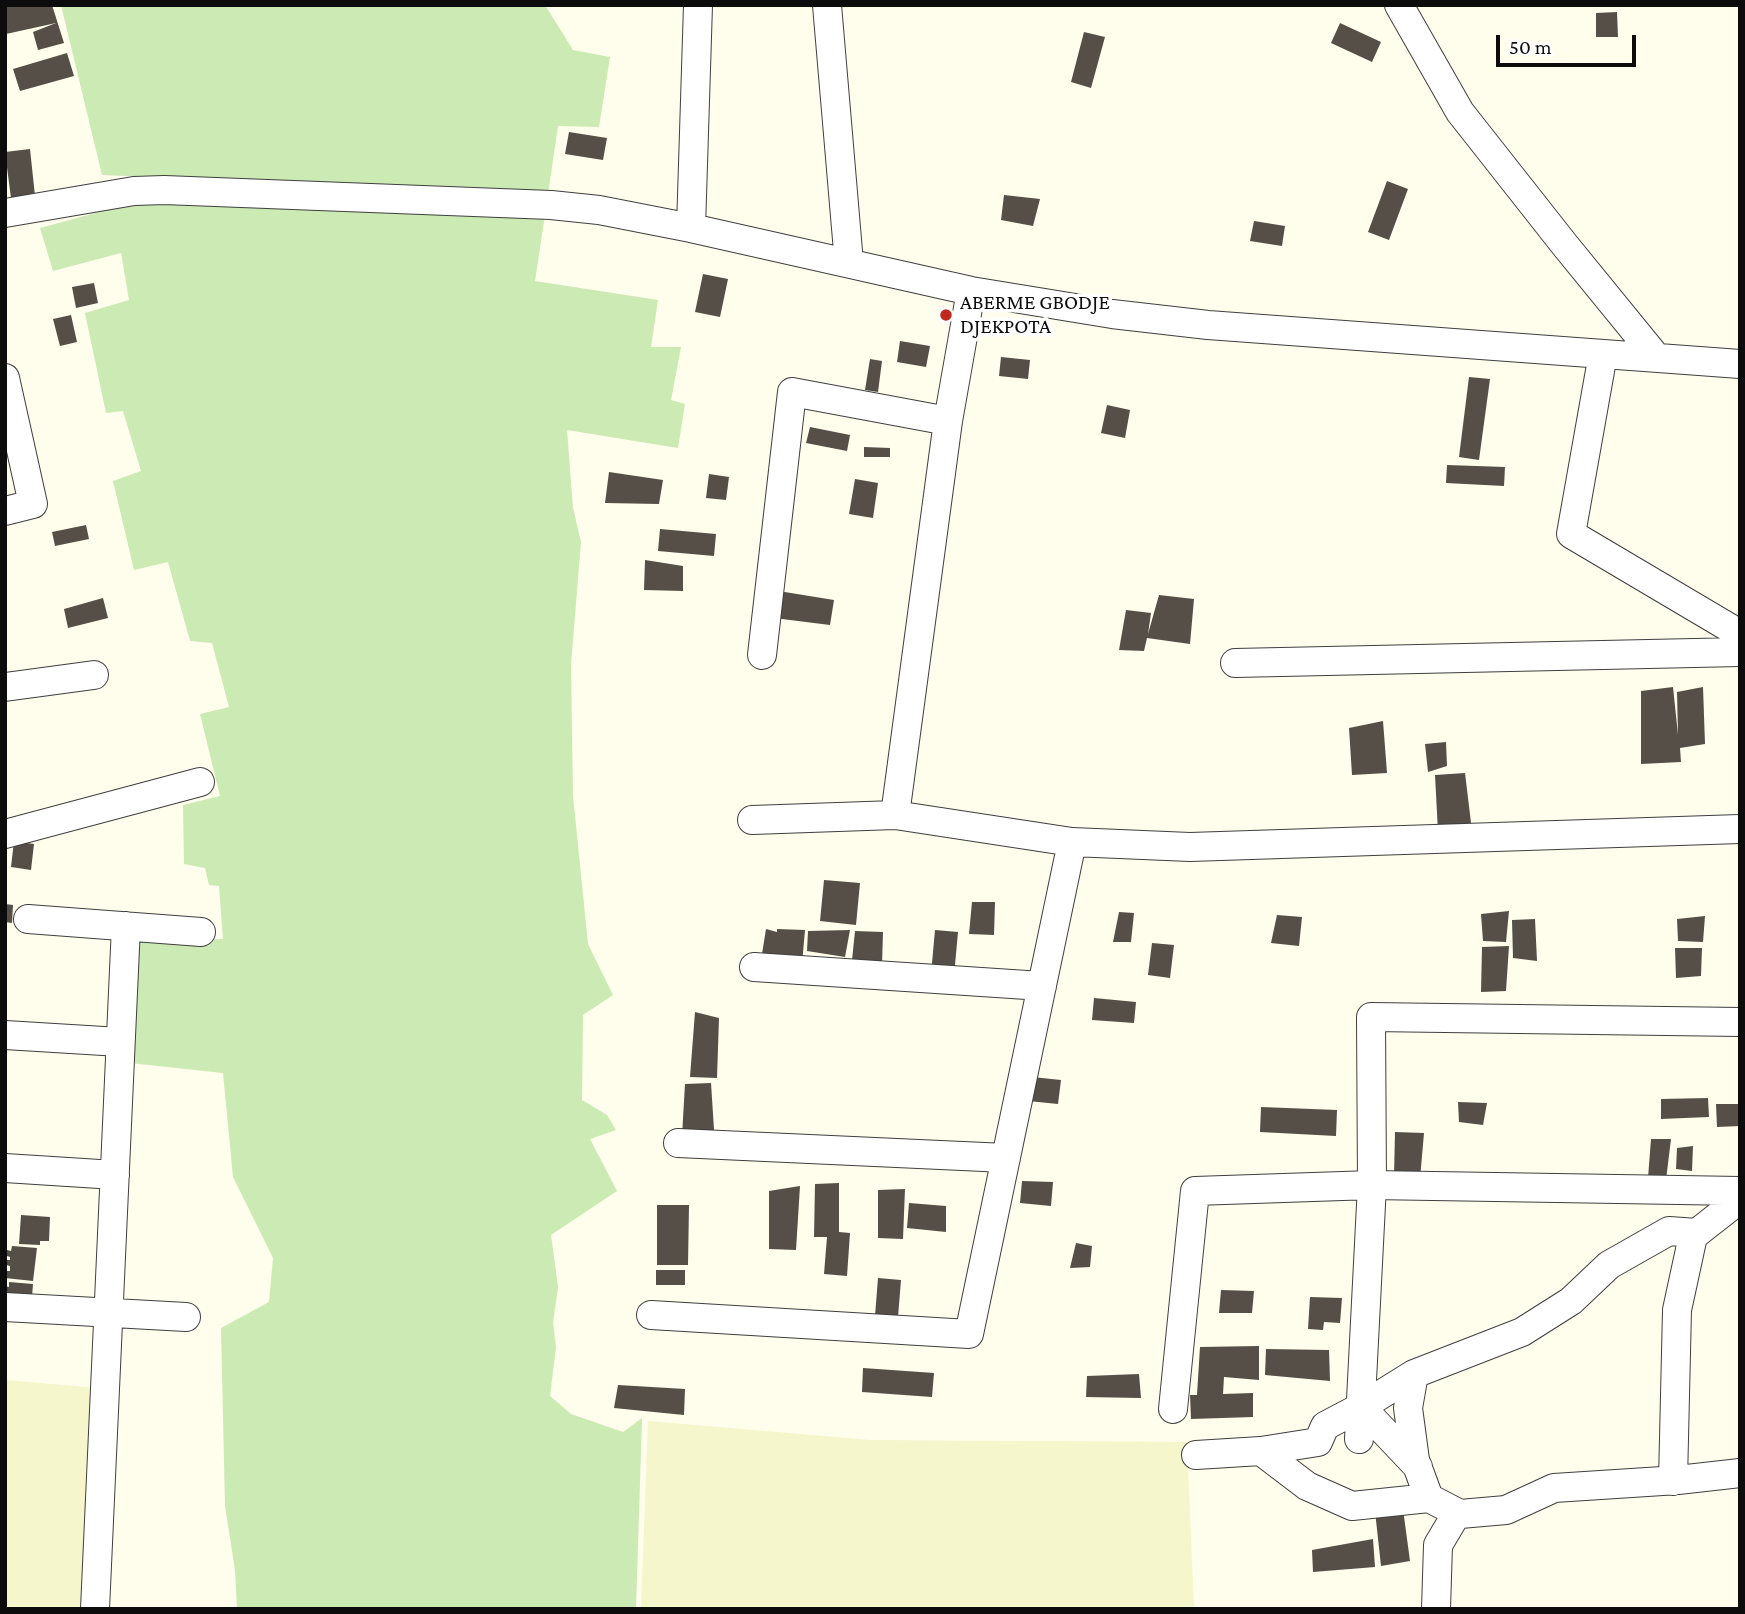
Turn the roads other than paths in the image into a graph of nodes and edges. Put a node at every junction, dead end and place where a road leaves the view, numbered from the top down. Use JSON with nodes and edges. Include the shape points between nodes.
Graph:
{"nodes":[{"id":1,"x":698,"y":5,"type":"edge"},
{"id":2,"x":828,"y":5,"type":"edge"},
{"id":3,"x":1399,"y":5,"type":"edge"},
{"id":4,"x":5,"y":213,"type":"edge"},
{"id":5,"x":691,"y":228,"type":"junction"},
{"id":6,"x":849,"y":263,"type":"junction"},
{"id":7,"x":971,"y":291,"type":"junction"},
{"id":8,"x":1603,"y":354,"type":"junction"},
{"id":9,"x":1657,"y":358,"type":"junction"},
{"id":10,"x":1740,"y":363,"type":"edge"},
{"id":11,"x":5,"y":378,"type":"edge"},
{"id":12,"x":948,"y":421,"type":"junction"},
{"id":13,"x":5,"y":511,"type":"edge"},
{"id":14,"x":1740,"y":634,"type":"edge"},
{"id":15,"x":1740,"y":652,"type":"edge"},
{"id":16,"x":762,"y":655,"type":"dead end"},
{"id":17,"x":1235,"y":663,"type":"dead end"},
{"id":18,"x":94,"y":675,"type":"dead end"},
{"id":19,"x":5,"y":687,"type":"edge"},
{"id":20,"x":200,"y":782,"type":"dead end"},
{"id":21,"x":895,"y":815,"type":"junction"},
{"id":22,"x":752,"y":820,"type":"dead end"},
{"id":23,"x":1740,"y":829,"type":"edge"},
{"id":24,"x":5,"y":834,"type":"edge"},
{"id":25,"x":1072,"y":842,"type":"junction"},
{"id":26,"x":28,"y":919,"type":"dead end"},
{"id":27,"x":126,"y":926,"type":"junction"},
{"id":28,"x":201,"y":932,"type":"dead end"},
{"id":29,"x":754,"y":967,"type":"dead end"},
{"id":30,"x":1042,"y":986,"type":"junction"},
{"id":31,"x":1740,"y":1022,"type":"edge"},
{"id":32,"x":5,"y":1035,"type":"edge"},
{"id":33,"x":120,"y":1042,"type":"junction"},
{"id":34,"x":678,"y":1143,"type":"dead end"},
{"id":35,"x":1006,"y":1158,"type":"junction"},
{"id":36,"x":5,"y":1168,"type":"edge"},
{"id":37,"x":114,"y":1175,"type":"junction"},
{"id":38,"x":1371,"y":1185,"type":"junction"},
{"id":39,"x":1740,"y":1191,"type":"edge"},
{"id":40,"x":1740,"y":1199,"type":"edge"},
{"id":41,"x":1697,"y":1233,"type":"junction"},
{"id":42,"x":5,"y":1307,"type":"edge"},
{"id":43,"x":108,"y":1314,"type":"junction"},
{"id":44,"x":651,"y":1315,"type":"dead end"},
{"id":45,"x":186,"y":1317,"type":"dead end"},
{"id":46,"x":1414,"y":1374,"type":"junction"},
{"id":47,"x":1361,"y":1407,"type":"junction"},
{"id":48,"x":1172,"y":1409,"type":"dead end"},
{"id":49,"x":1359,"y":1440,"type":"dead end"},
{"id":50,"x":1261,"y":1451,"type":"junction"},
{"id":51,"x":1196,"y":1455,"type":"dead end"},
{"id":52,"x":1418,"y":1467,"type":"junction"},
{"id":53,"x":1740,"y":1473,"type":"edge"},
{"id":54,"x":1673,"y":1481,"type":"junction"},
{"id":55,"x":1429,"y":1498,"type":"junction"},
{"id":56,"x":1457,"y":1513,"type":"junction"},
{"id":57,"x":95,"y":1609,"type":"edge"},
{"id":58,"x":1436,"y":1609,"type":"edge"}],
"edges":[{"from":1,"to":5,"type":"street"},
{"from":2,"to":6,"type":"street"},
{"from":3,"to":9,"type":"street","via":[[1460,112]]},
{"from":4,"to":5,"type":"street","via":[[164,190],[551,205]]},
{"from":5,"to":6,"type":"street"},
{"from":6,"to":7,"type":"street"},
{"from":7,"to":8,"type":"street","via":[[1208,325]]},
{"from":7,"to":12,"type":"street"},
{"from":8,"to":9,"type":"street"},
{"from":8,"to":14,"type":"street","via":[[1571,534]]},
{"from":9,"to":10,"type":"street"},
{"from":11,"to":13,"type":"street","via":[[33,504]]},
{"from":12,"to":16,"type":"street","via":[[792,391]]},
{"from":12,"to":21,"type":"street"},
{"from":15,"to":17,"type":"street"},
{"from":18,"to":19,"type":"street"},
{"from":20,"to":24,"type":"street"},
{"from":21,"to":22,"type":"street"},
{"from":21,"to":25,"type":"street"},
{"from":23,"to":25,"type":"street","via":[[1190,847]]},
{"from":25,"to":30,"type":"street"},
{"from":26,"to":27,"type":"street"},
{"from":27,"to":28,"type":"street"},
{"from":27,"to":33,"type":"street"},
{"from":29,"to":30,"type":"street"},
{"from":30,"to":35,"type":"street"},
{"from":31,"to":38,"type":"street","via":[[1371,1017]]},
{"from":32,"to":33,"type":"street"},
{"from":33,"to":37,"type":"street"},
{"from":34,"to":35,"type":"street"},
{"from":35,"to":44,"type":"street","via":[[969,1334]]},
{"from":36,"to":37,"type":"street"},
{"from":37,"to":43,"type":"street"},
{"from":38,"to":39,"type":"street"},
{"from":38,"to":47,"type":"street"},
{"from":38,"to":48,"type":"street","via":[[1195,1191]]},
{"from":40,"to":41,"type":"street"},
{"from":41,"to":46,"type":"street","via":[[1668,1230],[1609,1265],[1571,1301],[1522,1332]]},
{"from":41,"to":54,"type":"street","via":[[1678,1310]]},
{"from":42,"to":43,"type":"street"},
{"from":43,"to":45,"type":"street"},
{"from":43,"to":57,"type":"street"},
{"from":46,"to":47,"type":"street"},
{"from":46,"to":52,"type":"street","via":[[1408,1408]]},
{"from":47,"to":49,"type":"street"},
{"from":47,"to":50,"type":"street","via":[[1325,1426],[1318,1442]]},
{"from":47,"to":52,"type":"street"},
{"from":50,"to":51,"type":"street"},
{"from":50,"to":55,"type":"street","via":[[1307,1486],[1352,1506]]},
{"from":52,"to":55,"type":"street"},
{"from":53,"to":54,"type":"street"},
{"from":54,"to":56,"type":"street","via":[[1554,1488],[1506,1510]]},
{"from":55,"to":56,"type":"street"},
{"from":56,"to":58,"type":"street","via":[[1438,1545]]}]}
